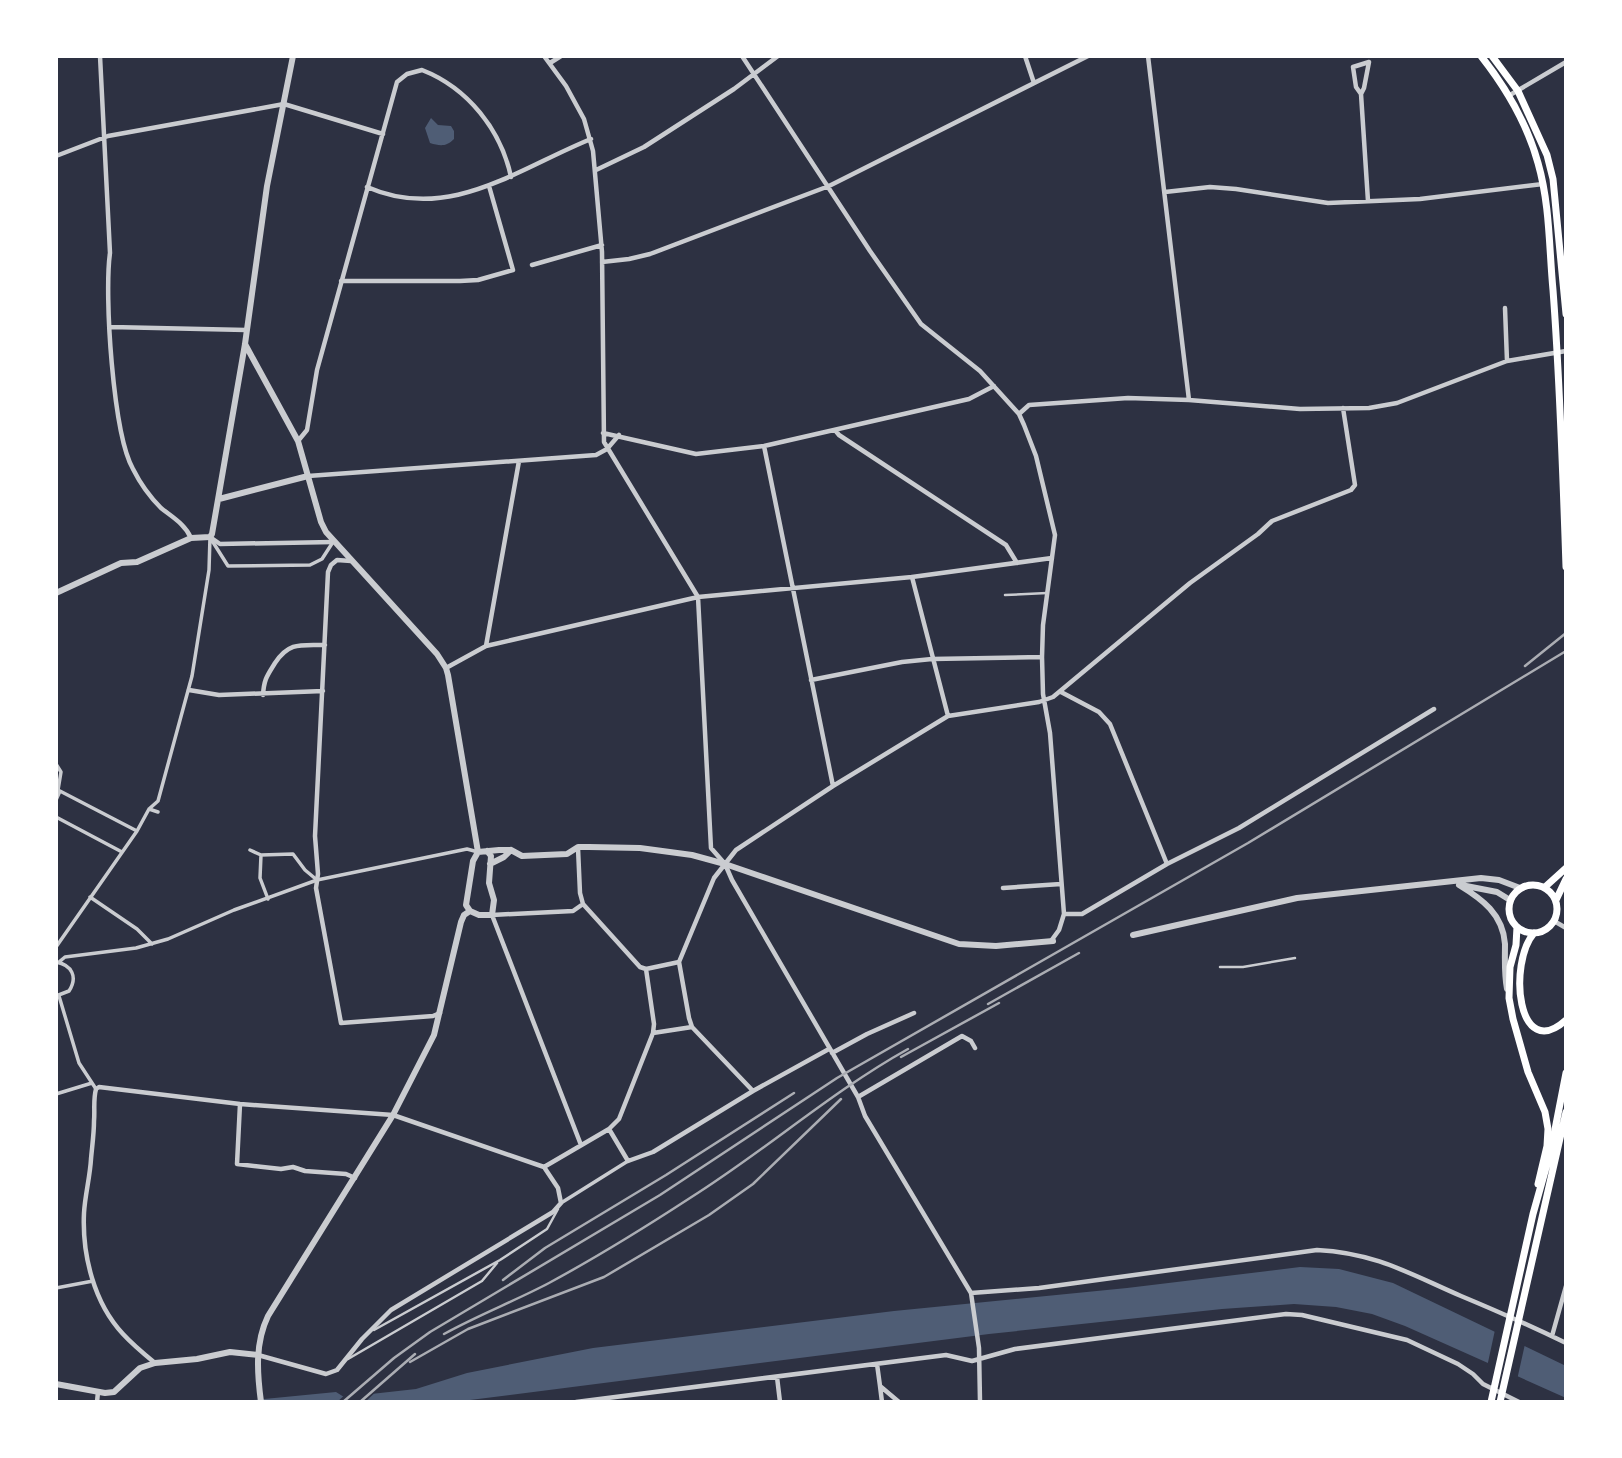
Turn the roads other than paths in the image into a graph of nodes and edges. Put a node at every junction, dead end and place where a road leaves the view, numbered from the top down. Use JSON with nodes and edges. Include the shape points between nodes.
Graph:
{"nodes":[{"id":1,"x":100,"y":56,"type":"edge"},
{"id":2,"x":293,"y":56,"type":"edge"},
{"id":3,"x":544,"y":56,"type":"edge"},
{"id":4,"x":561,"y":56,"type":"edge"},
{"id":5,"x":742,"y":56,"type":"edge"},
{"id":6,"x":778,"y":56,"type":"edge"},
{"id":7,"x":1025,"y":56,"type":"edge"},
{"id":8,"x":1088,"y":56,"type":"edge"},
{"id":9,"x":1148,"y":56,"type":"edge"},
{"id":10,"x":1481,"y":56,"type":"edge"},
{"id":11,"x":1492,"y":56,"type":"edge"},
{"id":12,"x":1566,"y":62,"type":"edge"},
{"id":13,"x":550,"y":64,"type":"junction"},
{"id":14,"x":754,"y":73,"type":"junction"},
{"id":15,"x":1034,"y":83,"type":"junction"},
{"id":16,"x":1361,"y":93,"type":"junction"},
{"id":17,"x":1514,"y":93,"type":"junction"},
{"id":18,"x":284,"y":104,"type":"junction"},
{"id":19,"x":383,"y":134,"type":"junction"},
{"id":20,"x":103,"y":138,"type":"junction"},
{"id":21,"x":591,"y":139,"type":"junction"},
{"id":22,"x":56,"y":156,"type":"edge"},
{"id":23,"x":596,"y":170,"type":"junction"},
{"id":24,"x":511,"y":177,"type":"junction"},
{"id":25,"x":1543,"y":184,"type":"junction"},
{"id":26,"x":489,"y":186,"type":"junction"},
{"id":27,"x":829,"y":186,"type":"junction"},
{"id":28,"x":367,"y":187,"type":"junction"},
{"id":29,"x":1165,"y":192,"type":"junction"},
{"id":30,"x":1368,"y":201,"type":"junction"},
{"id":31,"x":601,"y":245,"type":"junction"},
{"id":32,"x":602,"y":262,"type":"junction"},
{"id":33,"x":532,"y":265,"type":"dead end"},
{"id":34,"x":341,"y":281,"type":"junction"},
{"id":35,"x":1505,"y":308,"type":"dead end"},
{"id":36,"x":1566,"y":314,"type":"edge"},
{"id":37,"x":111,"y":327,"type":"junction"},
{"id":38,"x":246,"y":330,"type":"junction"},
{"id":39,"x":244,"y":344,"type":"junction"},
{"id":40,"x":1566,"y":351,"type":"edge"},
{"id":41,"x":1557,"y":352,"type":"junction"},
{"id":42,"x":1507,"y":361,"type":"junction"},
{"id":43,"x":994,"y":386,"type":"junction"},
{"id":44,"x":1189,"y":400,"type":"junction"},
{"id":45,"x":1343,"y":408,"type":"junction"},
{"id":46,"x":1019,"y":414,"type":"junction"},
{"id":47,"x":835,"y":430,"type":"junction"},
{"id":48,"x":603,"y":433,"type":"junction"},
{"id":49,"x":619,"y":435,"type":"junction"},
{"id":50,"x":298,"y":441,"type":"junction"},
{"id":51,"x":764,"y":446,"type":"junction"},
{"id":52,"x":607,"y":449,"type":"junction"},
{"id":53,"x":519,"y":461,"type":"junction"},
{"id":54,"x":308,"y":476,"type":"junction"},
{"id":55,"x":219,"y":499,"type":"junction"},
{"id":56,"x":210,"y":537,"type":"junction"},
{"id":57,"x":191,"y":538,"type":"junction"},
{"id":58,"x":333,"y":542,"type":"junction"},
{"id":59,"x":1052,"y":558,"type":"junction"},
{"id":60,"x":351,"y":561,"type":"junction"},
{"id":61,"x":1017,"y":563,"type":"junction"},
{"id":62,"x":1566,"y":567,"type":"edge"},
{"id":63,"x":912,"y":577,"type":"junction"},
{"id":64,"x":793,"y":588,"type":"junction"},
{"id":65,"x":56,"y":593,"type":"edge"},
{"id":66,"x":1046,"y":593,"type":"junction"},
{"id":67,"x":1005,"y":595,"type":"dead end"},
{"id":68,"x":698,"y":597,"type":"junction"},
{"id":69,"x":324,"y":645,"type":"junction"},
{"id":70,"x":486,"y":646,"type":"junction"},
{"id":71,"x":1042,"y":657,"type":"junction"},
{"id":72,"x":932,"y":659,"type":"junction"},
{"id":73,"x":446,"y":668,"type":"junction"},
{"id":74,"x":811,"y":680,"type":"junction"},
{"id":75,"x":189,"y":690,"type":"junction"},
{"id":76,"x":323,"y":691,"type":"junction"},
{"id":77,"x":1061,"y":692,"type":"junction"},
{"id":78,"x":263,"y":695,"type":"junction"},
{"id":79,"x":1045,"y":700,"type":"junction"},
{"id":80,"x":1434,"y":709,"type":"dead end"},
{"id":81,"x":948,"y":716,"type":"junction"},
{"id":82,"x":56,"y":764,"type":"edge"},
{"id":83,"x":833,"y":786,"type":"junction"},
{"id":84,"x":60,"y":791,"type":"junction"},
{"id":85,"x":56,"y":800,"type":"edge"},
{"id":86,"x":149,"y":808,"type":"junction"},
{"id":87,"x":158,"y":812,"type":"dead end"},
{"id":88,"x":56,"y":817,"type":"edge"},
{"id":89,"x":137,"y":831,"type":"junction"},
{"id":90,"x":578,"y":847,"type":"junction"},
{"id":91,"x":250,"y":850,"type":"dead end"},
{"id":92,"x":511,"y":850,"type":"junction"},
{"id":93,"x":487,"y":851,"type":"junction"},
{"id":94,"x":122,"y":852,"type":"junction"},
{"id":95,"x":478,"y":852,"type":"junction"},
{"id":96,"x":261,"y":855,"type":"junction"},
{"id":97,"x":725,"y":863,"type":"junction"},
{"id":98,"x":490,"y":864,"type":"junction"},
{"id":99,"x":1167,"y":864,"type":"junction"},
{"id":100,"x":1566,"y":868,"type":"edge"},
{"id":101,"x":1566,"y":879,"type":"edge"},
{"id":102,"x":317,"y":880,"type":"junction"},
{"id":103,"x":1438,"y":883,"type":"junction"},
{"id":104,"x":1061,"y":884,"type":"junction"},
{"id":105,"x":1459,"y":885,"type":"junction"},
{"id":106,"x":1545,"y":887,"type":"junction"},
{"id":107,"x":1003,"y":888,"type":"dead end"},
{"id":108,"x":1520,"y":888,"type":"junction"},
{"id":109,"x":90,"y":897,"type":"junction"},
{"id":110,"x":268,"y":899,"type":"junction"},
{"id":111,"x":1510,"y":900,"type":"junction"},
{"id":112,"x":1556,"y":900,"type":"junction"},
{"id":113,"x":583,"y":904,"type":"junction"},
{"id":114,"x":470,"y":911,"type":"junction"},
{"id":115,"x":1064,"y":914,"type":"junction"},
{"id":116,"x":492,"y":915,"type":"junction"},
{"id":117,"x":1554,"y":921,"type":"junction"},
{"id":118,"x":1517,"y":927,"type":"junction"},
{"id":119,"x":1566,"y":928,"type":"edge"},
{"id":120,"x":1534,"y":933,"type":"junction"},
{"id":121,"x":1133,"y":935,"type":"dead end"},
{"id":122,"x":1052,"y":941,"type":"joint"},
{"id":123,"x":152,"y":944,"type":"junction"},
{"id":124,"x":56,"y":947,"type":"edge"},
{"id":125,"x":1295,"y":958,"type":"dead end"},
{"id":126,"x":58,"y":962,"type":"edge"},
{"id":127,"x":678,"y":962,"type":"junction"},
{"id":128,"x":1220,"y":967,"type":"dead end"},
{"id":129,"x":646,"y":969,"type":"junction"},
{"id":130,"x":58,"y":996,"type":"edge"},
{"id":131,"x":1509,"y":998,"type":"junction"},
{"id":132,"x":440,"y":1013,"type":"junction"},
{"id":133,"x":914,"y":1013,"type":"dead end"},
{"id":134,"x":1566,"y":1020,"type":"edge"},
{"id":135,"x":692,"y":1027,"type":"junction"},
{"id":136,"x":653,"y":1033,"type":"junction"},
{"id":137,"x":975,"y":1048,"type":"dead end"},
{"id":138,"x":830,"y":1051,"type":"junction"},
{"id":139,"x":1566,"y":1073,"type":"edge"},
{"id":140,"x":92,"y":1083,"type":"junction"},
{"id":141,"x":96,"y":1089,"type":"junction"},
{"id":142,"x":752,"y":1091,"type":"junction"},
{"id":143,"x":56,"y":1094,"type":"edge"},
{"id":144,"x":858,"y":1097,"type":"junction"},
{"id":145,"x":240,"y":1104,"type":"junction"},
{"id":146,"x":1566,"y":1112,"type":"edge"},
{"id":147,"x":393,"y":1115,"type":"junction"},
{"id":148,"x":609,"y":1129,"type":"junction"},
{"id":149,"x":581,"y":1145,"type":"junction"},
{"id":150,"x":628,"y":1161,"type":"junction"},
{"id":151,"x":544,"y":1167,"type":"junction"},
{"id":152,"x":355,"y":1178,"type":"junction"},
{"id":153,"x":561,"y":1203,"type":"junction"},
{"id":154,"x":1533,"y":1214,"type":"junction"},
{"id":155,"x":499,"y":1260,"type":"junction"},
{"id":156,"x":93,"y":1281,"type":"junction"},
{"id":157,"x":1566,"y":1286,"type":"edge"},
{"id":158,"x":56,"y":1288,"type":"edge"},
{"id":159,"x":971,"y":1293,"type":"junction"},
{"id":160,"x":368,"y":1332,"type":"junction"},
{"id":161,"x":1552,"y":1336,"type":"junction"},
{"id":162,"x":1566,"y":1343,"type":"edge"},
{"id":163,"x":258,"y":1355,"type":"junction"},
{"id":164,"x":346,"y":1360,"type":"junction"},
{"id":165,"x":980,"y":1360,"type":"junction"},
{"id":166,"x":155,"y":1363,"type":"junction"},
{"id":167,"x":877,"y":1364,"type":"junction"},
{"id":168,"x":777,"y":1377,"type":"junction"},
{"id":169,"x":56,"y":1384,"type":"edge"},
{"id":170,"x":880,"y":1385,"type":"junction"},
{"id":171,"x":105,"y":1394,"type":"junction"},
{"id":172,"x":642,"y":1394,"type":"junction"},
{"id":173,"x":97,"y":1402,"type":"edge"},
{"id":174,"x":261,"y":1402,"type":"edge"},
{"id":175,"x":576,"y":1402,"type":"edge"},
{"id":176,"x":643,"y":1402,"type":"edge"},
{"id":177,"x":780,"y":1402,"type":"edge"},
{"id":178,"x":882,"y":1402,"type":"edge"},
{"id":179,"x":899,"y":1402,"type":"edge"},
{"id":180,"x":980,"y":1402,"type":"edge"},
{"id":181,"x":1491,"y":1402,"type":"edge"},
{"id":182,"x":1500,"y":1402,"type":"edge"},
{"id":183,"x":1519,"y":1402,"type":"edge"}],
"edges":[{"from":1,"to":20,"type":"street"},
{"from":2,"to":18,"type":"street"},
{"from":3,"to":13,"type":"street"},
{"from":4,"to":13,"type":"street"},
{"from":5,"to":14,"type":"street"},
{"from":6,"to":14,"type":"street"},
{"from":7,"to":15,"type":"street"},
{"from":8,"to":15,"type":"street"},
{"from":9,"to":29,"type":"street"},
{"from":10,"to":17,"type":"main road"},
{"from":11,"to":17,"type":"main road"},
{"from":12,"to":17,"type":"street"},
{"from":13,"to":21,"type":"street"},
{"from":14,"to":23,"type":"street","via":[[644,147]]},
{"from":14,"to":27,"type":"street"},
{"from":15,"to":27,"type":"street"},
{"from":16,"to":16,"type":"street","via":[[1367,77],[1369,62],[1353,66]]},
{"from":16,"to":30,"type":"street"},
{"from":17,"to":25,"type":"main road"},
{"from":17,"to":36,"type":"main road","via":[[1542,140],[1552,170]]},
{"from":18,"to":19,"type":"street"},
{"from":18,"to":20,"type":"street"},
{"from":18,"to":38,"type":"street"},
{"from":19,"to":24,"type":"street","via":[[397,82],[422,71],[463,97],[488,121]]},
{"from":19,"to":28,"type":"street"},
{"from":20,"to":22,"type":"street"},
{"from":20,"to":37,"type":"street"},
{"from":21,"to":23,"type":"street"},
{"from":21,"to":24,"type":"street"},
{"from":23,"to":31,"type":"street"},
{"from":24,"to":26,"type":"street"},
{"from":25,"to":30,"type":"street"},
{"from":25,"to":41,"type":"main road"},
{"from":26,"to":28,"type":"street","via":[[422,199],[382,194]]},
{"from":26,"to":34,"type":"street","via":[[513,270],[478,280]]},
{"from":27,"to":32,"type":"street","via":[[650,254]]},
{"from":27,"to":43,"type":"street","via":[[921,324]]},
{"from":28,"to":34,"type":"street"},
{"from":29,"to":30,"type":"street","via":[[1236,188],[1328,203]]},
{"from":29,"to":44,"type":"street"},
{"from":31,"to":32,"type":"street"},
{"from":31,"to":33,"type":"street"},
{"from":32,"to":48,"type":"street"},
{"from":34,"to":50,"type":"street","via":[[317,370],[307,430]]},
{"from":35,"to":42,"type":"street"},
{"from":37,"to":38,"type":"street"},
{"from":37,"to":57,"type":"street","via":[[120,432],[131,466],[153,499]]},
{"from":38,"to":39,"type":"street"},
{"from":39,"to":50,"type":"street"},
{"from":39,"to":55,"type":"street"},
{"from":40,"to":41,"type":"street"},
{"from":41,"to":42,"type":"street"},
{"from":41,"to":62,"type":"main road"},
{"from":42,"to":45,"type":"street","via":[[1397,403]]},
{"from":43,"to":46,"type":"street"},
{"from":43,"to":47,"type":"street","via":[[969,399]]},
{"from":44,"to":45,"type":"street"},
{"from":44,"to":46,"type":"street","via":[[1041,403],[1028,405]]},
{"from":45,"to":77,"type":"street","via":[[1355,485],[1351,490],[1272,521],[1126,634]]},
{"from":46,"to":59,"type":"street","via":[[1036,456],[1055,535]]},
{"from":47,"to":51,"type":"street"},
{"from":47,"to":61,"type":"street","via":[[1006,545]]},
{"from":48,"to":49,"type":"street"},
{"from":48,"to":52,"type":"street"},
{"from":49,"to":51,"type":"street","via":[[696,454]]},
{"from":49,"to":52,"type":"street"},
{"from":50,"to":54,"type":"street"},
{"from":51,"to":64,"type":"street"},
{"from":52,"to":53,"type":"street","via":[[596,455]]},
{"from":52,"to":68,"type":"street"},
{"from":53,"to":54,"type":"street"},
{"from":53,"to":70,"type":"street"},
{"from":54,"to":55,"type":"street"},
{"from":54,"to":58,"type":"street","via":[[321,522]]},
{"from":55,"to":56,"type":"street"},
{"from":56,"to":57,"type":"street"},
{"from":56,"to":58,"type":"street","via":[[220,544]]},
{"from":56,"to":58,"type":"street","via":[[228,566],[310,565],[322,559]]},
{"from":56,"to":75,"type":"street"},
{"from":57,"to":65,"type":"street"},
{"from":58,"to":60,"type":"street"},
{"from":59,"to":61,"type":"street"},
{"from":59,"to":66,"type":"street"},
{"from":60,"to":69,"type":"street","via":[[337,560],[328,570]]},
{"from":60,"to":73,"type":"street"},
{"from":61,"to":63,"type":"street"},
{"from":63,"to":64,"type":"street"},
{"from":63,"to":72,"type":"street"},
{"from":64,"to":68,"type":"street"},
{"from":64,"to":74,"type":"street"},
{"from":66,"to":67,"type":"lane"},
{"from":66,"to":71,"type":"street"},
{"from":68,"to":70,"type":"street"},
{"from":68,"to":97,"type":"street","via":[[711,848]]},
{"from":69,"to":76,"type":"street"},
{"from":69,"to":78,"type":"street","via":[[300,645],[279,655],[266,674]]},
{"from":70,"to":73,"type":"street"},
{"from":71,"to":72,"type":"street"},
{"from":71,"to":79,"type":"street"},
{"from":72,"to":74,"type":"street"},
{"from":72,"to":81,"type":"street"},
{"from":73,"to":95,"type":"street"},
{"from":74,"to":83,"type":"street"},
{"from":75,"to":78,"type":"street"},
{"from":75,"to":86,"type":"street","via":[[158,801]]},
{"from":76,"to":78,"type":"street"},
{"from":76,"to":102,"type":"street"},
{"from":77,"to":79,"type":"street"},
{"from":77,"to":99,"type":"street","via":[[1099,712],[1110,724]]},
{"from":79,"to":81,"type":"street"},
{"from":79,"to":104,"type":"street"},
{"from":80,"to":99,"type":"street","via":[[1239,828]]},
{"from":81,"to":83,"type":"street"},
{"from":82,"to":84,"type":"street","via":[[61,772]]},
{"from":83,"to":97,"type":"street","via":[[736,850]]},
{"from":84,"to":85,"type":"street"},
{"from":84,"to":89,"type":"street"},
{"from":86,"to":87,"type":"street"},
{"from":86,"to":89,"type":"street"},
{"from":88,"to":94,"type":"street"},
{"from":89,"to":94,"type":"street"},
{"from":90,"to":92,"type":"street","via":[[567,854],[522,856]]},
{"from":90,"to":97,"type":"street","via":[[658,849]]},
{"from":90,"to":113,"type":"street"},
{"from":91,"to":96,"type":"street"},
{"from":92,"to":93,"type":"street"},
{"from":92,"to":98,"type":"street"},
{"from":93,"to":95,"type":"street"},
{"from":93,"to":98,"type":"street"},
{"from":94,"to":109,"type":"street"},
{"from":95,"to":102,"type":"street","via":[[467,849]]},
{"from":95,"to":114,"type":"street","via":[[472,861],[466,905]]},
{"from":96,"to":102,"type":"street","via":[[293,854]]},
{"from":96,"to":110,"type":"street","via":[[260,878]]},
{"from":97,"to":122,"type":"street","via":[[960,944]]},
{"from":97,"to":127,"type":"street","via":[[714,878]]},
{"from":97,"to":138,"type":"street"},
{"from":98,"to":116,"type":"street"},
{"from":99,"to":115,"type":"street","via":[[1082,914]]},
{"from":100,"to":106,"type":"main road"},
{"from":101,"to":112,"type":"main road"},
{"from":102,"to":110,"type":"street"},
{"from":102,"to":132,"type":"street","via":[[341,1023]]},
{"from":103,"to":105,"type":"street"},
{"from":103,"to":108,"type":"street","via":[[1494,879]]},
{"from":103,"to":121,"type":"street","via":[[1290,899]]},
{"from":104,"to":107,"type":"street"},
{"from":104,"to":115,"type":"street"},
{"from":105,"to":111,"type":"street","via":[[1497,892]]},
{"from":105,"to":131,"type":"street","via":[[1479,897],[1499,919]]},
{"from":106,"to":108,"type":"main road","via":[[1532,884]]},
{"from":106,"to":112,"type":"main road"},
{"from":108,"to":111,"type":"main road"},
{"from":109,"to":123,"type":"street"},
{"from":109,"to":124,"type":"street"},
{"from":110,"to":123,"type":"street"},
{"from":111,"to":118,"type":"main road","via":[[1510,916]]},
{"from":112,"to":117,"type":"main road"},
{"from":113,"to":116,"type":"street","via":[[573,911]]},
{"from":113,"to":129,"type":"street"},
{"from":114,"to":116,"type":"street"},
{"from":114,"to":132,"type":"street","via":[[461,922]]},
{"from":115,"to":122,"type":"street"},
{"from":116,"to":149,"type":"street"},
{"from":117,"to":119,"type":"street"},
{"from":117,"to":120,"type":"main road","via":[[1546,930]]},
{"from":118,"to":120,"type":"main road"},
{"from":118,"to":131,"type":"main road"},
{"from":120,"to":134,"type":"main road","via":[[1521,965],[1523,1011],[1538,1029],[1559,1027]]},
{"from":123,"to":126,"type":"street","via":[[65,957]]},
{"from":125,"to":128,"type":"lane"},
{"from":126,"to":130,"type":"street","via":[[72,970],[74,981],[69,991]]},
{"from":127,"to":129,"type":"street"},
{"from":127,"to":135,"type":"street"},
{"from":129,"to":136,"type":"street"},
{"from":130,"to":140,"type":"street","via":[[79,1063]]},
{"from":131,"to":154,"type":"main road","via":[[1518,1041],[1548,1129]]},
{"from":132,"to":147,"type":"street","via":[[434,1035]]},
{"from":133,"to":138,"type":"street"},
{"from":135,"to":136,"type":"street"},
{"from":135,"to":142,"type":"street"},
{"from":136,"to":148,"type":"street","via":[[619,1119]]},
{"from":137,"to":144,"type":"street","via":[[962,1036]]},
{"from":138,"to":142,"type":"street"},
{"from":138,"to":144,"type":"street"},
{"from":139,"to":154,"type":"main road"},
{"from":140,"to":141,"type":"street"},
{"from":140,"to":143,"type":"street"},
{"from":141,"to":145,"type":"street"},
{"from":141,"to":156,"type":"street","via":[[84,1210],[84,1238]]},
{"from":142,"to":150,"type":"street","via":[[653,1152]]},
{"from":144,"to":159,"type":"street"},
{"from":145,"to":147,"type":"street"},
{"from":145,"to":152,"type":"street","via":[[237,1164],[293,1167]]},
{"from":146,"to":182,"type":"main road"},
{"from":147,"to":151,"type":"street"},
{"from":147,"to":152,"type":"street"},
{"from":148,"to":149,"type":"street"},
{"from":148,"to":150,"type":"street"},
{"from":149,"to":151,"type":"street"},
{"from":150,"to":153,"type":"street"},
{"from":151,"to":153,"type":"street","via":[[558,1188]]},
{"from":152,"to":163,"type":"street","via":[[268,1316]]},
{"from":153,"to":155,"type":"lane","via":[[547,1229]]},
{"from":153,"to":160,"type":"street","via":[[391,1310]]},
{"from":154,"to":181,"type":"main road"},
{"from":155,"to":160,"type":"lane"},
{"from":155,"to":164,"type":"lane","via":[[482,1281]]},
{"from":156,"to":158,"type":"street"},
{"from":156,"to":166,"type":"street","via":[[122,1334]]},
{"from":157,"to":161,"type":"street"},
{"from":159,"to":161,"type":"street","via":[[1317,1250],[1341,1251],[1393,1265]]},
{"from":159,"to":165,"type":"street"},
{"from":160,"to":164,"type":"street"},
{"from":161,"to":162,"type":"street"},
{"from":163,"to":164,"type":"street","via":[[326,1374]]},
{"from":163,"to":166,"type":"street","via":[[230,1352]]},
{"from":163,"to":174,"type":"street"},
{"from":165,"to":167,"type":"street","via":[[946,1356]]},
{"from":165,"to":180,"type":"street"},
{"from":165,"to":183,"type":"street","via":[[1015,1349],[1286,1314],[1407,1340],[1458,1364],[1483,1384]]},
{"from":166,"to":171,"type":"street","via":[[140,1368],[122,1387]]},
{"from":167,"to":168,"type":"street"},
{"from":167,"to":170,"type":"street"},
{"from":168,"to":172,"type":"street"},
{"from":168,"to":177,"type":"street"},
{"from":169,"to":171,"type":"street"},
{"from":170,"to":178,"type":"street"},
{"from":170,"to":179,"type":"street"},
{"from":171,"to":173,"type":"street"},
{"from":172,"to":175,"type":"street"},
{"from":172,"to":176,"type":"street"}]}
